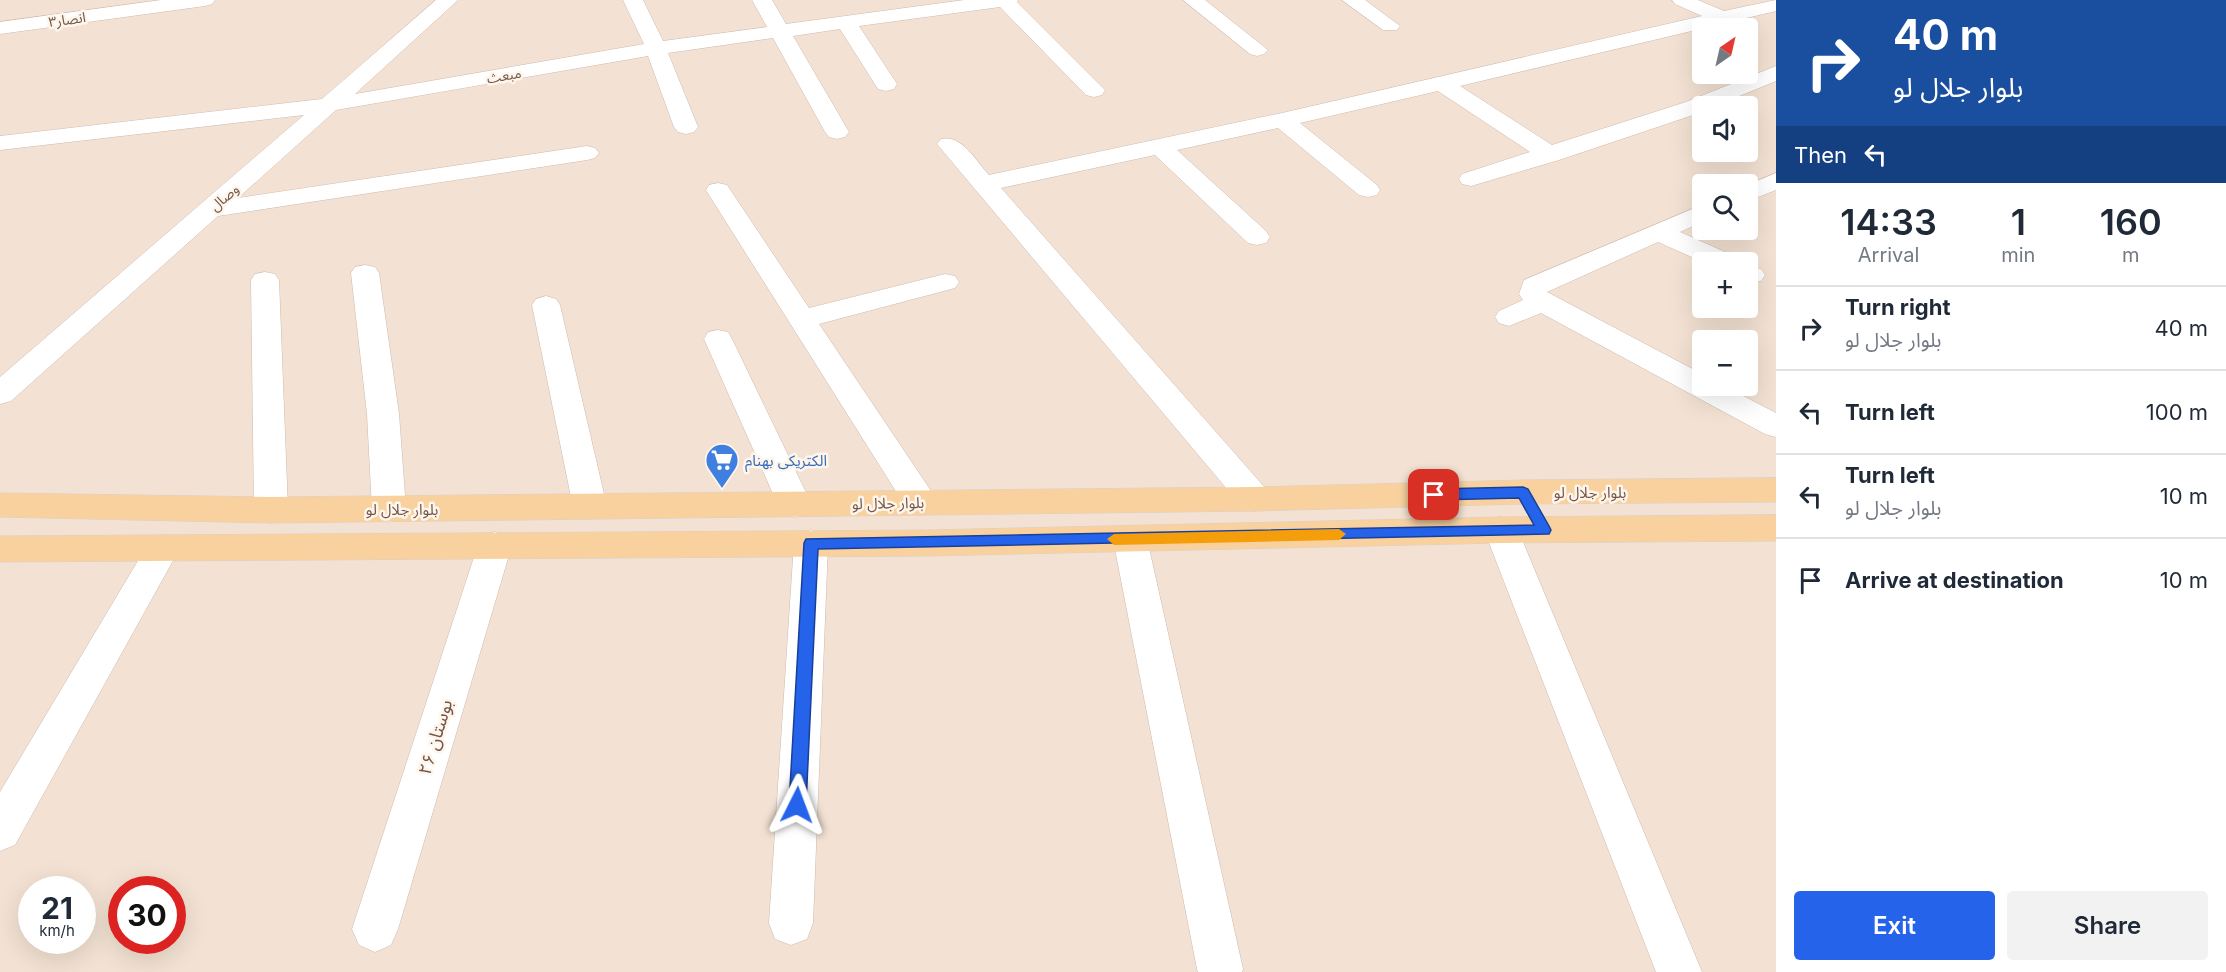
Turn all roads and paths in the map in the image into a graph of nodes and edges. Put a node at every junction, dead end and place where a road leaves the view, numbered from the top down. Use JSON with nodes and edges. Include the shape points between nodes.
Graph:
{"nodes":[{"id":1,"x":205,"y":0,"type":"edge"},
{"id":2,"x":448,"y":0,"type":"edge"},
{"id":3,"x":633,"y":0,"type":"edge"},
{"id":4,"x":762,"y":0,"type":"edge"},
{"id":5,"x":1006,"y":0,"type":"edge"},
{"id":6,"x":1193,"y":0,"type":"edge"},
{"id":7,"x":1352,"y":0,"type":"edge"},
{"id":8,"x":1682,"y":0,"type":"edge"},
{"id":9,"x":929,"y":5,"type":"edge"},
{"id":10,"x":1776,"y":5,"type":"edge"},
{"id":11,"x":1722,"y":18,"type":"joint"},
{"id":12,"x":846,"y":22,"type":"junction"},
{"id":13,"x":1692,"y":25,"type":"edge"},
{"id":14,"x":1390,"y":26,"type":"dead end"},
{"id":15,"x":0,"y":28,"type":"edge"},
{"id":16,"x":780,"y":31,"type":"junction"},
{"id":17,"x":656,"y":48,"type":"junction"},
{"id":18,"x":1257,"y":50,"type":"dead end"},
{"id":19,"x":1776,"y":73,"type":"edge"},
{"id":20,"x":886,"y":84,"type":"dead end"},
{"id":21,"x":1443,"y":85,"type":"junction"},
{"id":22,"x":1094,"y":90,"type":"dead end"},
{"id":23,"x":328,"y":105,"type":"junction"},
{"id":24,"x":1282,"y":120,"type":"junction"},
{"id":25,"x":686,"y":127,"type":"dead end"},
{"id":26,"x":837,"y":132,"type":"dead end"},
{"id":27,"x":0,"y":143,"type":"edge"},
{"id":28,"x":949,"y":144,"type":"dead end"},
{"id":29,"x":1161,"y":148,"type":"junction"},
{"id":30,"x":587,"y":153,"type":"dead end"},
{"id":31,"x":1551,"y":155,"type":"junction"},
{"id":32,"x":1471,"y":179,"type":"dead end"},
{"id":33,"x":1776,"y":180,"type":"edge"},
{"id":34,"x":984,"y":184,"type":"junction"},
{"id":35,"x":1368,"y":189,"type":"dead end"},
{"id":36,"x":1758,"y":189,"type":"edge"},
{"id":37,"x":718,"y":190,"type":"dead end"},
{"id":38,"x":1758,"y":198,"type":"edge"},
{"id":39,"x":1776,"y":206,"type":"edge"},
{"id":40,"x":209,"y":210,"type":"junction"},
{"id":41,"x":1692,"y":217,"type":"edge"},
{"id":42,"x":1659,"y":232,"type":"junction"},
{"id":43,"x":1257,"y":237,"type":"dead end"},
{"id":44,"x":1702,"y":252,"type":"edge"},
{"id":45,"x":365,"y":273,"type":"dead end"},
{"id":46,"x":265,"y":280,"type":"dead end"},
{"id":47,"x":945,"y":282,"type":"dead end"},
{"id":48,"x":1542,"y":302,"type":"junction"},
{"id":49,"x":546,"y":305,"type":"dead end"},
{"id":50,"x":1509,"y":317,"type":"dead end"},
{"id":51,"x":803,"y":319,"type":"junction"},
{"id":52,"x":718,"y":339,"type":"dead end"},
{"id":53,"x":0,"y":394,"type":"edge"},
{"id":54,"x":1776,"y":426,"type":"edge"},
{"id":55,"x":1776,"y":490,"type":"edge"},
{"id":56,"x":1523,"y":492,"type":"junction"},
{"id":57,"x":1255,"y":499,"type":"junction"},
{"id":58,"x":921,"y":503,"type":"junction"},
{"id":59,"x":0,"y":505,"type":"edge"},
{"id":60,"x":795,"y":505,"type":"junction"},
{"id":61,"x":590,"y":507,"type":"junction"},
{"id":62,"x":389,"y":509,"type":"junction"},
{"id":63,"x":271,"y":510,"type":"junction"},
{"id":64,"x":1776,"y":528,"type":"edge"},
{"id":65,"x":1501,"y":530,"type":"junction"},
{"id":66,"x":1544,"y":530,"type":"junction"},
{"id":67,"x":1130,"y":539,"type":"junction"},
{"id":68,"x":811,"y":543,"type":"junction"},
{"id":69,"x":495,"y":545,"type":"junction"},
{"id":70,"x":163,"y":548,"type":"junction"},
{"id":71,"x":0,"y":549,"type":"edge"},
{"id":72,"x":0,"y":831,"type":"edge"},
{"id":73,"x":791,"y":923,"type":"dead end"},
{"id":74,"x":375,"y":929,"type":"dead end"},
{"id":75,"x":1220,"y":969,"type":"dead end"},
{"id":76,"x":1679,"y":972,"type":"edge"}],
"edges":[{"from":1,"to":15,"type":"street","name":"انصار۳"},
{"from":2,"to":23,"type":"street","name":"وصال"},
{"from":3,"to":17,"type":"street"},
{"from":4,"to":16,"type":"street"},
{"from":5,"to":9,"type":"street","name":"مبعث"},
{"from":5,"to":22,"type":"street"},
{"from":6,"to":18,"type":"street"},
{"from":7,"to":14,"type":"street"},
{"from":8,"to":11,"type":"street"},
{"from":9,"to":12,"type":"street","name":"مبعث"},
{"from":10,"to":11,"type":"street"},
{"from":12,"to":16,"type":"street","name":"مبعث"},
{"from":12,"to":20,"type":"street"},
{"from":13,"to":21,"type":"street"},
{"from":16,"to":17,"type":"street","name":"مبعث"},
{"from":16,"to":26,"type":"street"},
{"from":17,"to":23,"type":"street","name":"مبعث"},
{"from":17,"to":25,"type":"street"},
{"from":19,"to":31,"type":"street"},
{"from":21,"to":24,"type":"street"},
{"from":21,"to":31,"type":"street"},
{"from":23,"to":27,"type":"street","name":"مبعث"},
{"from":23,"to":40,"type":"street","name":"وصال"},
{"from":24,"to":29,"type":"street"},
{"from":24,"to":35,"type":"street"},
{"from":28,"to":34,"type":"street"},
{"from":29,"to":34,"type":"street"},
{"from":29,"to":43,"type":"street"},
{"from":30,"to":40,"type":"street"},
{"from":31,"to":32,"type":"street"},
{"from":33,"to":36,"type":"street"},
{"from":34,"to":57,"type":"street"},
{"from":37,"to":51,"type":"street"},
{"from":38,"to":39,"type":"street"},
{"from":40,"to":53,"type":"street","name":"وصال"},
{"from":41,"to":42,"type":"street"},
{"from":42,"to":44,"type":"street"},
{"from":42,"to":48,"type":"street","via":[[1534,286],[1533,294]]},
{"from":45,"to":62,"type":"street","via":[[383,414]]},
{"from":46,"to":63,"type":"street"},
{"from":47,"to":51,"type":"street"},
{"from":48,"to":50,"type":"street"},
{"from":48,"to":54,"type":"street"},
{"from":49,"to":61,"type":"street"},
{"from":51,"to":58,"type":"street"},
{"from":52,"to":60,"type":"street"},
{"from":55,"to":56,"type":"main road","name":"بلوار جلال لو"},
{"from":56,"to":57,"type":"main road","name":"بلوار جلال لو"},
{"from":56,"to":66,"type":"main road"},
{"from":57,"to":58,"type":"main road","name":"بلوار جلال لو"},
{"from":58,"to":60,"type":"main road","name":"بلوار جلال لو"},
{"from":59,"to":63,"type":"main road","name":"بلوار جلال لو"},
{"from":60,"to":61,"type":"main road","name":"بلوار جلال لو"},
{"from":61,"to":62,"type":"main road","name":"بلوار جلال لو"},
{"from":62,"to":63,"type":"main road","name":"بلوار جلال لو"},
{"from":64,"to":66,"type":"main road"},
{"from":65,"to":66,"type":"main road"},
{"from":65,"to":67,"type":"main road"},
{"from":65,"to":76,"type":"street"},
{"from":67,"to":68,"type":"main road"},
{"from":67,"to":75,"type":"street"},
{"from":68,"to":69,"type":"main road"},
{"from":68,"to":73,"type":"street"},
{"from":69,"to":70,"type":"main road"},
{"from":69,"to":74,"type":"street","name":"بوستان ۲۶"},
{"from":70,"to":71,"type":"main road"},
{"from":70,"to":72,"type":"street"}]}
